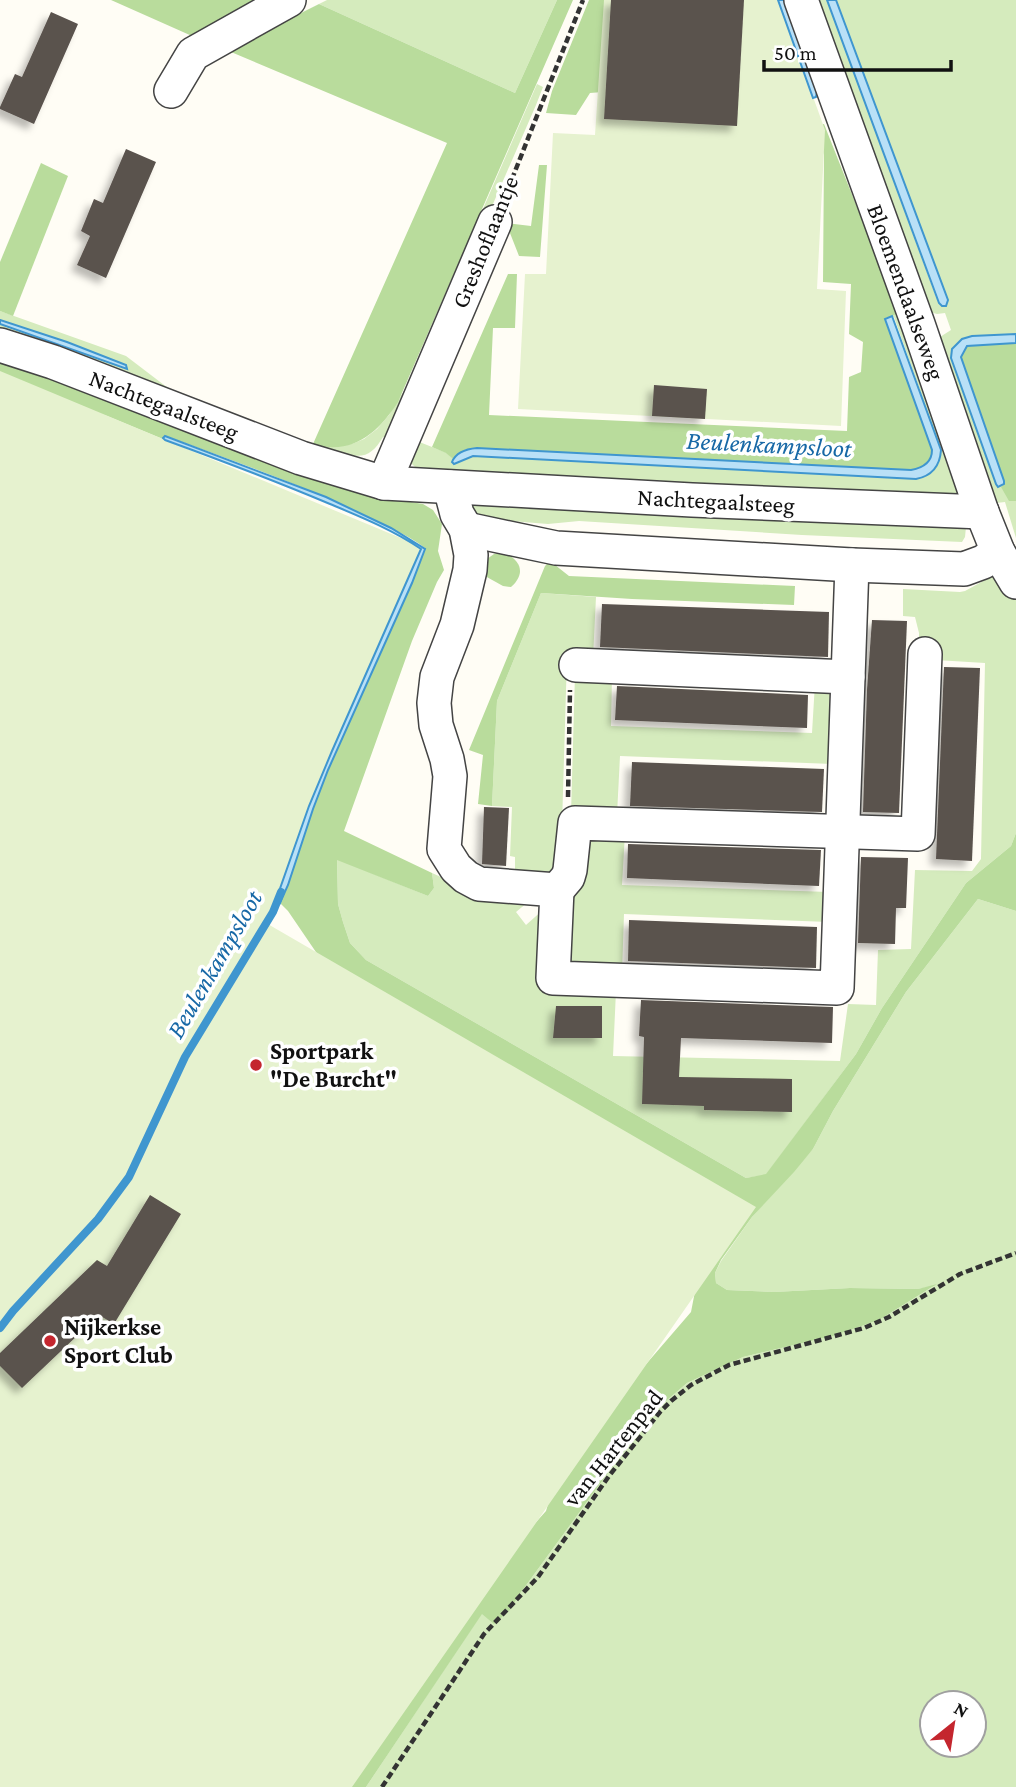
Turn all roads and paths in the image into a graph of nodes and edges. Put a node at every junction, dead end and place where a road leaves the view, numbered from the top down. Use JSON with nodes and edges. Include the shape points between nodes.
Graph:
{"nodes":[{"id":1,"x":289,"y":0,"type":"edge"},
{"id":2,"x":583,"y":0,"type":"edge"},
{"id":3,"x":801,"y":0,"type":"edge"},
{"id":4,"x":171,"y":91,"type":"dead end"},
{"id":5,"x":495,"y":222,"type":"joint"},
{"id":6,"x":0,"y":345,"type":"edge"},
{"id":7,"x":384,"y":483,"type":"junction"},
{"id":8,"x":450,"y":487,"type":"junction"},
{"id":9,"x":982,"y":513,"type":"junction"},
{"id":10,"x":466,"y":529,"type":"junction"},
{"id":11,"x":998,"y":552,"type":"junction"},
{"id":12,"x":852,"y":565,"type":"junction"},
{"id":13,"x":1016,"y":582,"type":"edge"},
{"id":14,"x":925,"y":653,"type":"dead end"},
{"id":15,"x":576,"y":664,"type":"joint"},
{"id":16,"x":848,"y":677,"type":"junction"},
{"id":17,"x":575,"y":823,"type":"junction"},
{"id":18,"x":844,"y":831,"type":"junction"},
{"id":19,"x":557,"y":890,"type":"junction"},
{"id":20,"x":1016,"y":1253,"type":"edge"},
{"id":21,"x":382,"y":1787,"type":"edge"}],
"edges":[{"from":1,"to":4,"type":"street","via":[[193,54]]},
{"from":2,"to":5,"type":"path","name":"Greshoflaantje"},
{"from":3,"to":9,"type":"street","name":"Bloemendaalseweg"},
{"from":5,"to":7,"type":"street","name":"Greshoflaantje"},
{"from":6,"to":7,"type":"street","name":"Nachtegaalsteeg","via":[[302,458]]},
{"from":7,"to":8,"type":"street","name":"Nachtegaalsteeg"},
{"from":8,"to":9,"type":"street","name":"Nachtegaalsteeg"},
{"from":8,"to":10,"type":"street"},
{"from":9,"to":11,"type":"street","name":"Bloemendaalseweg"},
{"from":10,"to":12,"type":"street","via":[[556,548]]},
{"from":10,"to":19,"type":"street","via":[[470,570],[457,625],[437,677],[434,703],[450,776],[444,849],[456,868],[479,884]]},
{"from":11,"to":12,"type":"street","via":[[964,569]]},
{"from":11,"to":13,"type":"street","name":"Bloemendaalseweg"},
{"from":12,"to":16,"type":"street"},
{"from":14,"to":18,"type":"street","via":[[918,834]]},
{"from":15,"to":16,"type":"street"},
{"from":15,"to":17,"type":"path","via":[[571,665],[567,812]]},
{"from":16,"to":18,"type":"street"},
{"from":17,"to":18,"type":"street"},
{"from":17,"to":19,"type":"street","via":[[570,870]]},
{"from":18,"to":19,"type":"street","via":[[838,988],[554,978]]},
{"from":20,"to":21,"type":"path","name":"van Hartenpad","via":[[960,1274],[864,1328],[729,1365],[671,1401],[609,1476],[538,1577],[484,1634]]}]}
